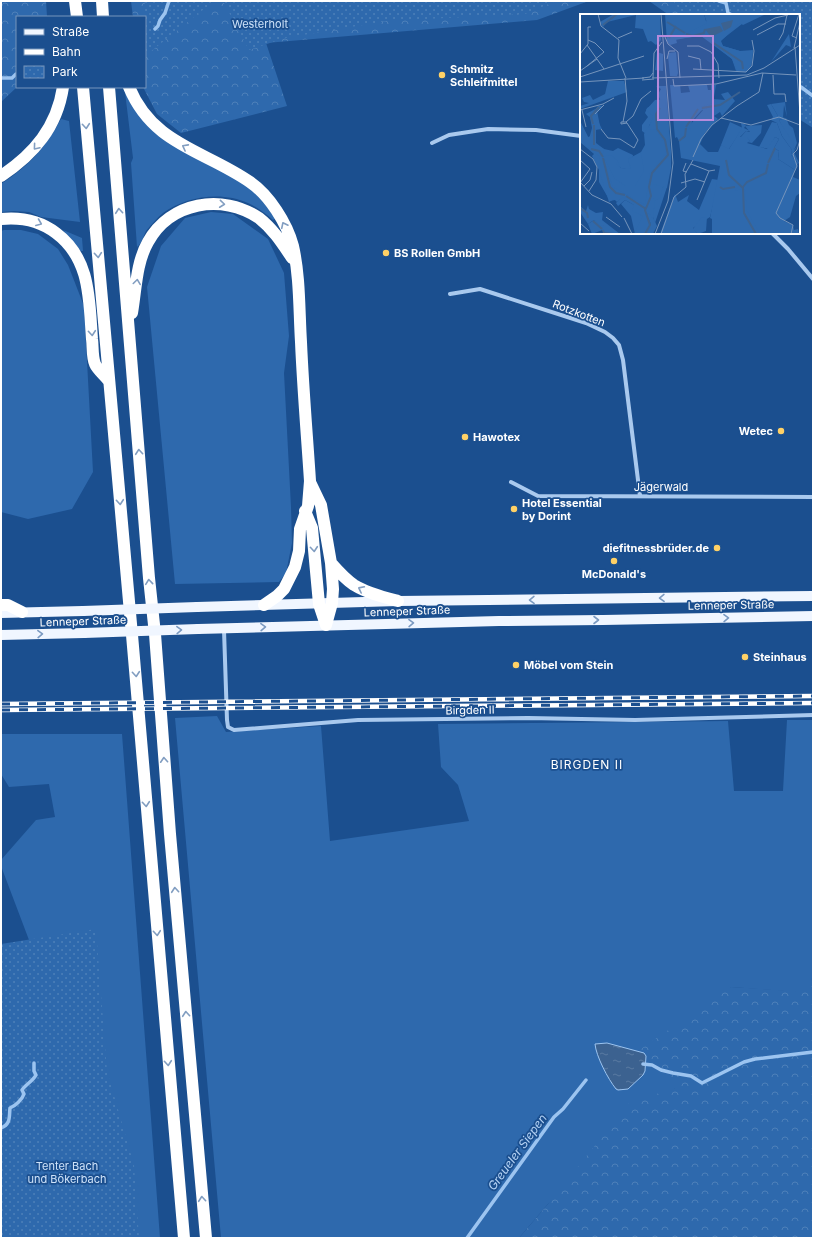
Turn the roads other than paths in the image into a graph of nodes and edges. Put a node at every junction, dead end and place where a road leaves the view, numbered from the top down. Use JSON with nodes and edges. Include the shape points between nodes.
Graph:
{"nodes":[{"id":1,"x":102,"y":1,"type":"edge"},
{"id":2,"x":103,"y":16,"type":"edge"},
{"id":3,"x":63,"y":88,"type":"edge"},
{"id":4,"x":83,"y":88,"type":"edge"},
{"id":5,"x":109,"y":88,"type":"edge"},
{"id":6,"x":130,"y":88,"type":"edge"},
{"id":7,"x":580,"y":136,"type":"edge"},
{"id":8,"x":432,"y":143,"type":"dead end"},
{"id":9,"x":1,"y":176,"type":"edge"},
{"id":10,"x":1,"y":219,"type":"edge"},
{"id":11,"x":773,"y":234,"type":"edge"},
{"id":12,"x":295,"y":262,"type":"junction"},
{"id":13,"x":813,"y":279,"type":"edge"},
{"id":14,"x":450,"y":294,"type":"dead end"},
{"id":15,"x":129,"y":334,"type":"junction"},
{"id":16,"x":108,"y":380,"type":"junction"},
{"id":17,"x":310,"y":481,"type":"junction"},
{"id":18,"x":511,"y":482,"type":"dead end"},
{"id":19,"x":640,"y":496,"type":"junction"},
{"id":20,"x":813,"y":498,"type":"edge"},
{"id":21,"x":305,"y":512,"type":"junction"},
{"id":22,"x":331,"y":563,"type":"junction"},
{"id":23,"x":813,"y":596,"type":"edge"},
{"id":24,"x":398,"y":601,"type":"junction"},
{"id":25,"x":332,"y":603,"type":"junction"},
{"id":26,"x":319,"y":604,"type":"junction"},
{"id":27,"x":1,"y":605,"type":"edge"},
{"id":28,"x":264,"y":605,"type":"junction"},
{"id":29,"x":22,"y":612,"type":"junction"},
{"id":30,"x":1,"y":613,"type":"edge"},
{"id":31,"x":813,"y":616,"type":"edge"},
{"id":32,"x":326,"y":625,"type":"junction"},
{"id":33,"x":224,"y":628,"type":"junction"},
{"id":34,"x":1,"y":635,"type":"edge"},
{"id":35,"x":813,"y":715,"type":"edge"},
{"id":36,"x":184,"y":1238,"type":"edge"},
{"id":37,"x":206,"y":1238,"type":"edge"}],
"edges":[{"from":1,"to":2,"type":"highway"},
{"from":3,"to":9,"type":"highway","one_way":true,"via":[[61,103],[40,141],[21,162]]},
{"from":4,"to":16,"type":"highway","one_way":true},
{"from":15,"to":5,"type":"highway","one_way":true},
{"from":12,"to":6,"type":"highway","one_way":true,"via":[[285,226],[261,191],[158,129],[147,118]]},
{"from":7,"to":8,"type":"street","via":[[536,130],[488,129],[449,135]]},
{"from":10,"to":16,"type":"highway","one_way":true,"via":[[28,219],[44,225],[66,241],[75,252],[81,262],[88,290],[95,364]]},
{"from":11,"to":13,"type":"street"},
{"from":15,"to":12,"type":"highway","one_way":true,"via":[[140,260],[145,247],[162,223],[184,209],[216,203],[233,206],[251,214],[272,230]]},
{"from":12,"to":17,"type":"highway"},
{"from":14,"to":19,"type":"street","name":"Rotzkotten","via":[[480,289],[586,323],[613,338],[619,345],[623,360]]},
{"from":37,"to":15,"type":"highway","one_way":true},
{"from":16,"to":36,"type":"highway","one_way":true},
{"from":17,"to":21,"type":"highway","via":[[308,506]]},
{"from":17,"to":22,"type":"highway","via":[[321,505]]},
{"from":18,"to":19,"type":"street","name":"Jägerwald","via":[[538,496]]},
{"from":19,"to":20,"type":"street","name":"Jägerwald"},
{"from":21,"to":26,"type":"highway","one_way":true,"via":[[312,528]]},
{"from":21,"to":28,"type":"highway","via":[[293,574],[284,590]]},
{"from":24,"to":22,"type":"highway","one_way":true,"via":[[354,585]]},
{"from":22,"to":25,"type":"highway"},
{"from":23,"to":24,"type":"main road","name":"Lenneper Straße","one_way":true},
{"from":24,"to":25,"type":"main road","name":"Lenneper Straße"},
{"from":25,"to":26,"type":"main road","name":"Lenneper Straße"},
{"from":25,"to":32,"type":"highway"},
{"from":26,"to":28,"type":"main road","name":"Lenneper Straße"},
{"from":26,"to":32,"type":"highway"},
{"from":27,"to":29,"type":"highway","via":[[8,605]]},
{"from":28,"to":29,"type":"main road","name":"Lenneper Straße","bridge":true},
{"from":29,"to":30,"type":"main road","name":"Lenneper Straße"},
{"from":32,"to":31,"type":"main road","name":"Lenneper Straße","one_way":true},
{"from":33,"to":32,"type":"main road","name":"Lenneper Straße","one_way":true},
{"from":34,"to":33,"type":"main road","name":"Lenneper Straße","one_way":true,"bridge":true},
{"from":33,"to":35,"type":"street","name":"Birgden II","via":[[226,720],[228,727],[234,730],[358,720],[635,720]]}]}
